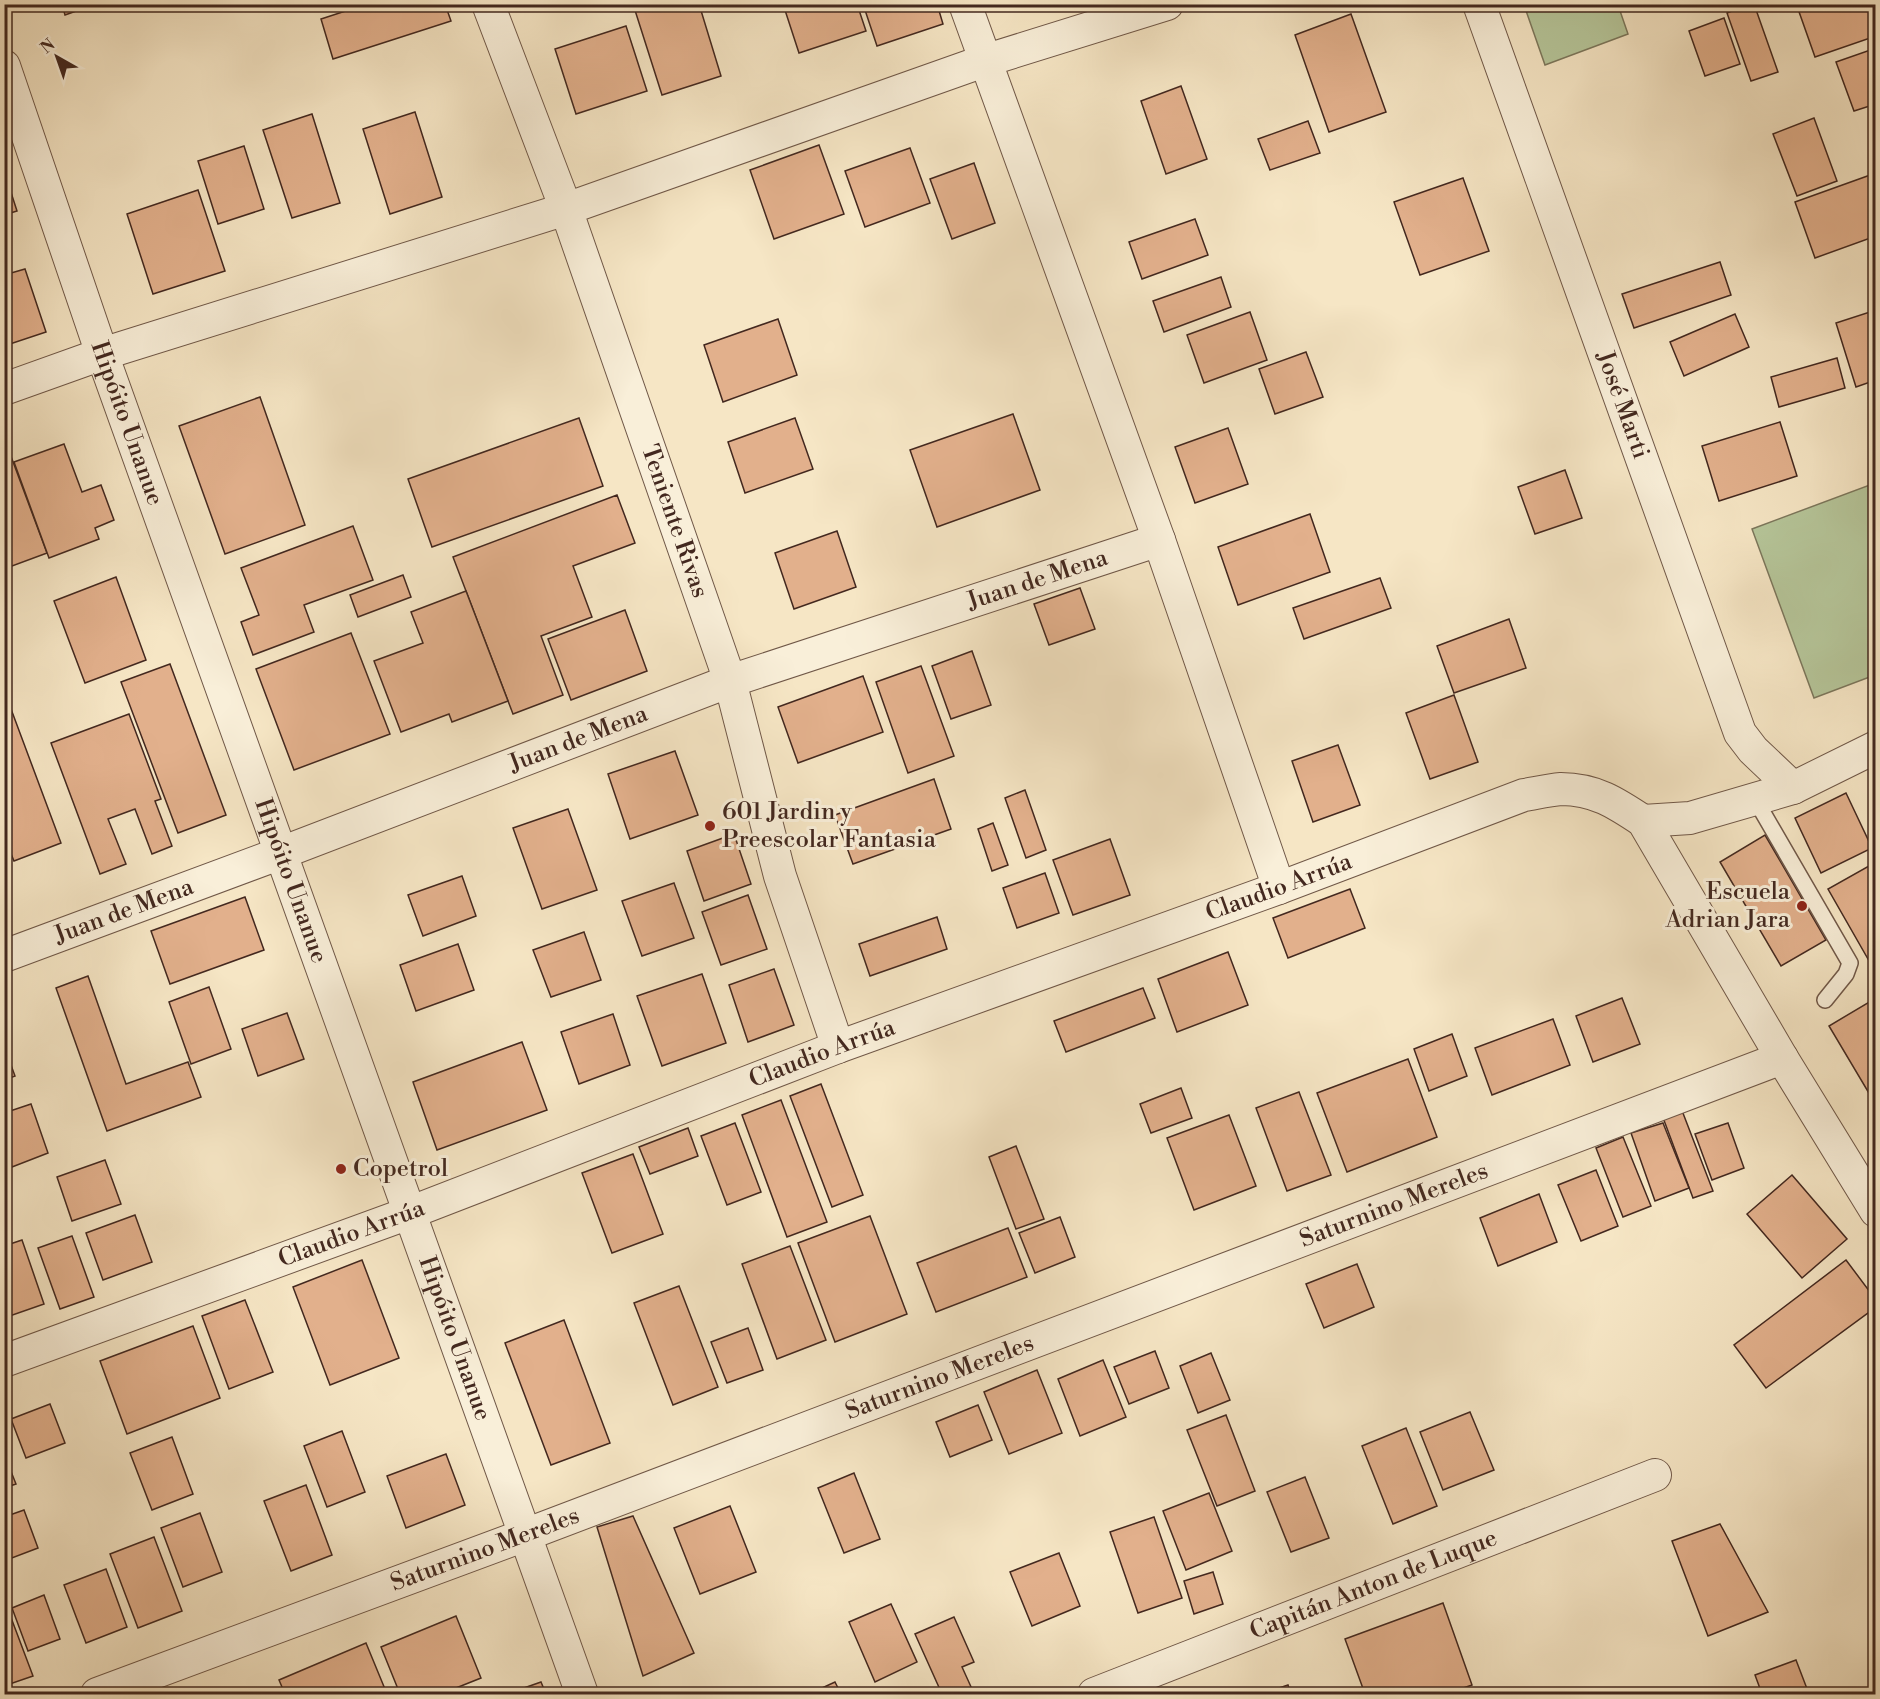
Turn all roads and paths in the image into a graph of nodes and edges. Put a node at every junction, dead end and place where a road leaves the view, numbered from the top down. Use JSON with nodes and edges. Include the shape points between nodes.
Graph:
{"nodes":[{"id":1,"x":488,"y":4,"type":"edge"},
{"id":2,"x":965,"y":4,"type":"edge"},
{"id":3,"x":1167,"y":4,"type":"edge"},
{"id":4,"x":1479,"y":4,"type":"edge"},
{"id":5,"x":984,"y":61,"type":"junction"},
{"id":6,"x":4,"y":66,"type":"edge"},
{"id":7,"x":566,"y":209,"type":"junction"},
{"id":8,"x":102,"y":354,"type":"junction"},
{"id":9,"x":4,"y":389,"type":"edge"},
{"id":10,"x":1159,"y":540,"type":"junction"},
{"id":11,"x":730,"y":681,"type":"junction"},
{"id":12,"x":1875,"y":747,"type":"edge"},
{"id":13,"x":1793,"y":788,"type":"junction"},
{"id":14,"x":1755,"y":799,"type":"junction"},
{"id":15,"x":1643,"y":821,"type":"junction"},
{"id":16,"x":280,"y":853,"type":"junction"},
{"id":17,"x":1279,"y":888,"type":"junction"},
{"id":18,"x":4,"y":956,"type":"edge"},
{"id":19,"x":1825,"y":1000,"type":"dead end"},
{"id":20,"x":838,"y":1047,"type":"junction"},
{"id":21,"x":1782,"y":1058,"type":"junction"},
{"id":22,"x":1875,"y":1211,"type":"edge"},
{"id":23,"x":409,"y":1213,"type":"junction"},
{"id":24,"x":4,"y":1361,"type":"edge"},
{"id":25,"x":1655,"y":1475,"type":"dead end"},
{"id":26,"x":525,"y":1535,"type":"junction"},
{"id":27,"x":97,"y":1695,"type":"edge"},
{"id":28,"x":582,"y":1695,"type":"edge"},
{"id":29,"x":1094,"y":1695,"type":"edge"}],
"edges":[{"from":1,"to":7,"type":"street","name":"Teniente Rivas"},
{"from":2,"to":5,"type":"street"},
{"from":3,"to":5,"type":"street"},
{"from":4,"to":13,"type":"street","name":"José Marti","via":[[1740,733]]},
{"from":5,"to":7,"type":"street"},
{"from":5,"to":10,"type":"street"},
{"from":6,"to":8,"type":"street","name":"Hipóito Unanue"},
{"from":7,"to":8,"type":"street"},
{"from":7,"to":11,"type":"street","name":"Teniente Rivas"},
{"from":8,"to":9,"type":"street"},
{"from":8,"to":16,"type":"street","name":"Hipóito Unanue"},
{"from":10,"to":11,"type":"street","name":"Juan de Mena"},
{"from":10,"to":17,"type":"street"},
{"from":11,"to":16,"type":"street","name":"Juan de Mena"},
{"from":11,"to":20,"type":"street","name":"Teniente Rivas","via":[[780,876]]},
{"from":12,"to":13,"type":"street"},
{"from":13,"to":14,"type":"street"},
{"from":14,"to":15,"type":"street","via":[[1690,818]]},
{"from":14,"to":19,"type":"lane","via":[[1850,963]]},
{"from":15,"to":17,"type":"street","name":"Claudio Arrúa","via":[[1590,792],[1560,789],[1524,795]]},
{"from":15,"to":21,"type":"street"},
{"from":16,"to":18,"type":"street","name":"Juan de Mena"},
{"from":16,"to":23,"type":"street","name":"Hipóito Unanue"},
{"from":17,"to":20,"type":"street","name":"Claudio Arrúa"},
{"from":20,"to":23,"type":"street","name":"Claudio Arrúa"},
{"from":21,"to":22,"type":"street"},
{"from":21,"to":26,"type":"street","name":"Saturnino Mereles"},
{"from":23,"to":24,"type":"street","name":"Claudio Arrúa"},
{"from":23,"to":26,"type":"street","name":"Hipóito Unanue"},
{"from":25,"to":29,"type":"street","name":"Capitán Anton de Luque"},
{"from":26,"to":27,"type":"street","name":"Saturnino Mereles"},
{"from":26,"to":28,"type":"street","name":"Hipóito Unanue"}]}
